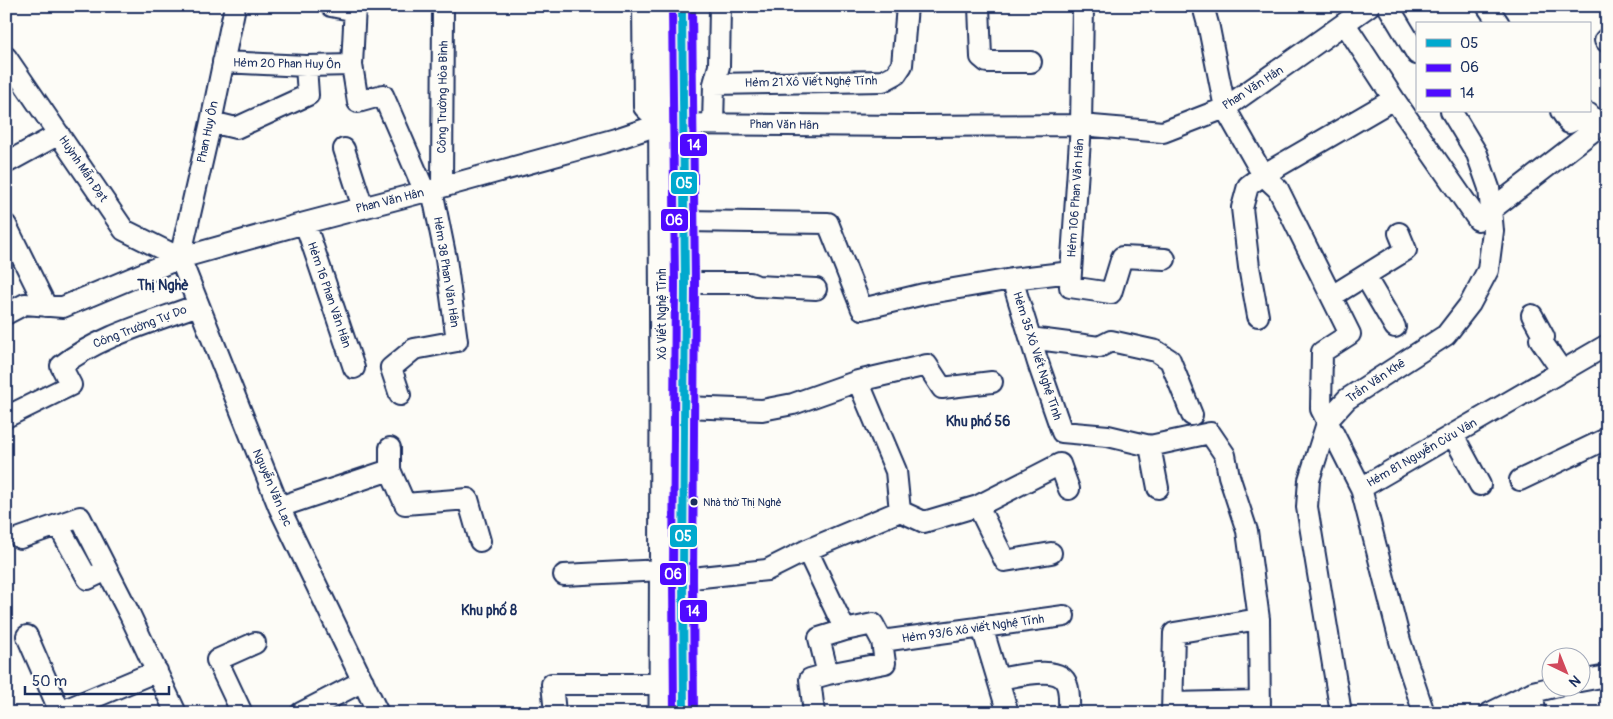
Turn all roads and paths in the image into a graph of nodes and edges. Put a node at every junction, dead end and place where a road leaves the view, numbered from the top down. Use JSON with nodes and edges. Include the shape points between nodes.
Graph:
{"nodes":[{"id":1,"x":235,"y":6,"type":"edge"},
{"id":2,"x":331,"y":6,"type":"edge"},
{"id":3,"x":444,"y":6,"type":"edge"},
{"id":4,"x":643,"y":6,"type":"edge"},
{"id":5,"x":661,"y":6,"type":"edge"},
{"id":6,"x":682,"y":6,"type":"edge"},
{"id":7,"x":708,"y":6,"type":"edge"},
{"id":8,"x":720,"y":6,"type":"edge"},
{"id":9,"x":907,"y":6,"type":"edge"},
{"id":10,"x":979,"y":6,"type":"edge"},
{"id":11,"x":1082,"y":6,"type":"edge"},
{"id":12,"x":1202,"y":6,"type":"edge"},
{"id":13,"x":1369,"y":6,"type":"edge"},
{"id":14,"x":1388,"y":6,"type":"edge"},
{"id":15,"x":1487,"y":6,"type":"edge"},
{"id":16,"x":356,"y":9,"type":"edge"},
{"id":17,"x":1498,"y":22,"type":"edge"},
{"id":18,"x":1345,"y":24,"type":"junction"},
{"id":19,"x":1607,"y":38,"type":"edge"},
{"id":20,"x":1607,"y":42,"type":"edge"},
{"id":21,"x":1416,"y":52,"type":"edge"},
{"id":22,"x":6,"y":57,"type":"edge"},
{"id":23,"x":223,"y":62,"type":"junction"},
{"id":24,"x":1031,"y":62,"type":"dead end"},
{"id":25,"x":352,"y":65,"type":"junction"},
{"id":26,"x":306,"y":66,"type":"junction"},
{"id":27,"x":13,"y":80,"type":"edge"},
{"id":28,"x":714,"y":84,"type":"junction"},
{"id":29,"x":1394,"y":99,"type":"junction"},
{"id":30,"x":1225,"y":108,"type":"junction"},
{"id":31,"x":1452,"y":112,"type":"edge"},
{"id":32,"x":1562,"y":112,"type":"edge"},
{"id":33,"x":211,"y":122,"type":"junction"},
{"id":34,"x":1603,"y":122,"type":"edge"},
{"id":35,"x":714,"y":124,"type":"junction"},
{"id":36,"x":672,"y":125,"type":"junction"},
{"id":37,"x":1081,"y":125,"type":"junction"},
{"id":38,"x":58,"y":134,"type":"junction"},
{"id":39,"x":344,"y":149,"type":"dead end"},
{"id":40,"x":6,"y":163,"type":"edge"},
{"id":41,"x":1263,"y":175,"type":"junction"},
{"id":42,"x":433,"y":190,"type":"junction"},
{"id":43,"x":363,"y":208,"type":"junction"},
{"id":44,"x":1491,"y":210,"type":"junction"},
{"id":45,"x":684,"y":220,"type":"junction"},
{"id":46,"x":305,"y":223,"type":"junction"},
{"id":47,"x":6,"y":225,"type":"edge"},
{"id":48,"x":1399,"y":233,"type":"dead end"},
{"id":49,"x":180,"y":258,"type":"junction"},
{"id":50,"x":1165,"y":259,"type":"dead end"},
{"id":51,"x":1071,"y":272,"type":"junction"},
{"id":52,"x":1365,"y":276,"type":"junction"},
{"id":53,"x":1012,"y":279,"type":"junction"},
{"id":54,"x":685,"y":283,"type":"junction"},
{"id":55,"x":816,"y":289,"type":"dead end"},
{"id":56,"x":1332,"y":296,"type":"junction"},
{"id":57,"x":198,"y":305,"type":"junction"},
{"id":58,"x":46,"y":306,"type":"junction"},
{"id":59,"x":6,"y":314,"type":"edge"},
{"id":60,"x":1258,"y":316,"type":"dead end"},
{"id":61,"x":1532,"y":316,"type":"dead end"},
{"id":62,"x":1394,"y":327,"type":"dead end"},
{"id":63,"x":1030,"y":338,"type":"junction"},
{"id":64,"x":1607,"y":345,"type":"edge"},
{"id":65,"x":354,"y":368,"type":"dead end"},
{"id":66,"x":1562,"y":371,"type":"junction"},
{"id":67,"x":858,"y":382,"type":"junction"},
{"id":68,"x":992,"y":382,"type":"dead end"},
{"id":69,"x":400,"y":395,"type":"dead end"},
{"id":70,"x":674,"y":407,"type":"junction"},
{"id":71,"x":1192,"y":415,"type":"dead end"},
{"id":72,"x":6,"y":417,"type":"edge"},
{"id":73,"x":1328,"y":420,"type":"junction"},
{"id":74,"x":1453,"y":435,"type":"junction"},
{"id":75,"x":1606,"y":440,"type":"edge"},
{"id":76,"x":1150,"y":446,"type":"junction"},
{"id":77,"x":390,"y":448,"type":"dead end"},
{"id":78,"x":390,"y":470,"type":"junction"},
{"id":79,"x":1520,"y":480,"type":"dead end"},
{"id":80,"x":1480,"y":485,"type":"dead end"},
{"id":81,"x":1158,"y":488,"type":"dead end"},
{"id":82,"x":1362,"y":488,"type":"junction"},
{"id":83,"x":1069,"y":489,"type":"dead end"},
{"id":84,"x":978,"y":506,"type":"junction"},
{"id":85,"x":279,"y":507,"type":"junction"},
{"id":86,"x":900,"y":511,"type":"junction"},
{"id":87,"x":20,"y":538,"type":"dead end"},
{"id":88,"x":480,"y":541,"type":"dead end"},
{"id":89,"x":807,"y":550,"type":"junction"},
{"id":90,"x":1051,"y":553,"type":"dead end"},
{"id":91,"x":673,"y":574,"type":"junction"},
{"id":92,"x":564,"y":575,"type":"dead end"},
{"id":93,"x":1064,"y":616,"type":"dead end"},
{"id":94,"x":1259,"y":619,"type":"junction"},
{"id":95,"x":982,"y":627,"type":"junction"},
{"id":96,"x":845,"y":630,"type":"junction"},
{"id":97,"x":27,"y":636,"type":"dead end"},
{"id":98,"x":882,"y":642,"type":"junction"},
{"id":99,"x":255,"y":644,"type":"dead end"},
{"id":100,"x":157,"y":671,"type":"junction"},
{"id":101,"x":828,"y":674,"type":"junction"},
{"id":102,"x":1607,"y":676,"type":"edge"},
{"id":103,"x":998,"y":680,"type":"junction"},
{"id":104,"x":1590,"y":680,"type":"edge"},
{"id":105,"x":363,"y":681,"type":"junction"},
{"id":106,"x":662,"y":684,"type":"junction"},
{"id":107,"x":1540,"y":690,"type":"edge"},
{"id":108,"x":1533,"y":692,"type":"junction"},
{"id":109,"x":1260,"y":707,"type":"edge"},
{"id":110,"x":1172,"y":708,"type":"edge"},
{"id":111,"x":176,"y":713,"type":"edge"},
{"id":112,"x":242,"y":713,"type":"edge"},
{"id":113,"x":300,"y":713,"type":"edge"},
{"id":114,"x":378,"y":713,"type":"edge"},
{"id":115,"x":554,"y":713,"type":"edge"},
{"id":116,"x":662,"y":713,"type":"edge"},
{"id":117,"x":684,"y":713,"type":"edge"},
{"id":118,"x":814,"y":713,"type":"edge"},
{"id":119,"x":1008,"y":713,"type":"edge"},
{"id":120,"x":1069,"y":713,"type":"edge"},
{"id":121,"x":1341,"y":713,"type":"edge"},
{"id":122,"x":1424,"y":713,"type":"edge"},
{"id":123,"x":1490,"y":713,"type":"edge"},
{"id":124,"x":1535,"y":713,"type":"edge"}],
"edges":[{"from":1,"to":23,"type":"street","name":"Phan Huy Ôn"},
{"from":2,"to":16,"type":"street"},
{"from":3,"to":42,"type":"street","name":"Công Trường Hòa Bình"},
{"from":4,"to":36,"type":"street","via":[[644,107]]},
{"from":5,"to":36,"type":"main road","name":"Xô Viết Nghệ Tĩnh"},
{"from":6,"to":36,"type":"main road","name":"Xô Viết Nghệ Tĩnh"},
{"from":7,"to":28,"type":"street","via":[[708,68]]},
{"from":8,"to":28,"type":"street","via":[[719,66]]},
{"from":9,"to":28,"type":"street","name":"Hẻm 21 Xô Viết Nghệ Tĩnh","via":[[902,65],[896,74],[884,81]]},
{"from":10,"to":24,"type":"street","via":[[983,60]]},
{"from":11,"to":37,"type":"street","name":"Hẻm 106 Phan Văn Hân"},
{"from":12,"to":30,"type":"street"},
{"from":13,"to":18,"type":"street","name":"Phan Văn Hân"},
{"from":14,"to":21,"type":"street"},
{"from":15,"to":17,"type":"street"},
{"from":16,"to":25,"type":"street","name":"Hẻm 20 Phan Huy Ôn"},
{"from":18,"to":29,"type":"street"},
{"from":18,"to":30,"type":"street","name":"Phan Văn Hân"},
{"from":19,"to":20,"type":"street"},
{"from":22,"to":27,"type":"street","name":"Huỳnh Mẫn Đạt"},
{"from":23,"to":26,"type":"street","name":"Hẻm 20 Phan Huy Ôn"},
{"from":23,"to":33,"type":"street","name":"Phan Huy Ôn"},
{"from":25,"to":26,"type":"street","name":"Hẻm 20 Phan Huy Ôn"},
{"from":25,"to":42,"type":"street","via":[[358,102],[383,95]]},
{"from":26,"to":33,"type":"street","via":[[308,94],[236,128]]},
{"from":27,"to":38,"type":"street","name":"Huỳnh Mẫn Đạt"},
{"from":28,"to":35,"type":"street"},
{"from":29,"to":41,"type":"street"},
{"from":29,"to":44,"type":"street","via":[[1478,220]]},
{"from":30,"to":37,"type":"street","name":"Phan Văn Hân","via":[[1163,132]]},
{"from":30,"to":41,"type":"street"},
{"from":31,"to":44,"type":"street","name":"Trần Văn Khê","via":[[1477,154],[1489,188]]},
{"from":32,"to":34,"type":"street","via":[[1570,123],[1589,114]]},
{"from":33,"to":49,"type":"street","name":"Phan Huy Ôn"},
{"from":34,"to":44,"type":"street"},
{"from":35,"to":36,"type":"street","name":"Phan Văn Hân"},
{"from":35,"to":37,"type":"street","name":"Phan Văn Hân"},
{"from":36,"to":42,"type":"street","name":"Phan Văn Hân"},
{"from":36,"to":45,"type":"main road","name":"Xô Viết Nghệ Tĩnh"},
{"from":36,"to":70,"type":"main road","name":"Xô Viết Nghệ Tĩnh"},
{"from":37,"to":51,"type":"street","name":"Hẻm 106 Phan Văn Hân"},
{"from":38,"to":40,"type":"street"},
{"from":38,"to":49,"type":"street","name":"Huỳnh Mẫn Đạt","via":[[124,230]]},
{"from":39,"to":43,"type":"street"},
{"from":41,"to":56,"type":"street","via":[[1278,189]]},
{"from":41,"to":60,"type":"street","via":[[1248,186],[1242,208]]},
{"from":42,"to":43,"type":"street","name":"Phan Văn Hân"},
{"from":42,"to":69,"type":"street","name":"Hẻm 38 Phan Văn Hân","via":[[457,341],[414,349],[390,368]]},
{"from":43,"to":46,"type":"street","name":"Phan Văn Hân"},
{"from":44,"to":73,"type":"street","name":"Trần Văn Khê","via":[[1493,231],[1488,270],[1470,304],[1446,335],[1347,399]]},
{"from":45,"to":53,"type":"street","name":"Hẻm 35 Xô Viết Nghệ Tĩnh","via":[[828,223],[862,309],[924,294]]},
{"from":45,"to":54,"type":"main road","name":"Xô Viết Nghệ Tĩnh"},
{"from":46,"to":49,"type":"street","name":"Phan Văn Hân"},
{"from":46,"to":65,"type":"street","name":"Hẻm 16 Phan Văn Hân"},
{"from":47,"to":58,"type":"street"},
{"from":48,"to":52,"type":"street","via":[[1406,250]]},
{"from":49,"to":57,"type":"street","name":"Nguyễn Văn Lạc"},
{"from":49,"to":58,"type":"street","name":"Phan Văn Hân","via":[[63,307]]},
{"from":50,"to":51,"type":"street","via":[[1122,257],[1111,293],[1070,287]]},
{"from":51,"to":53,"type":"street","name":"Hẻm 106 Phan Văn Hân"},
{"from":52,"to":56,"type":"street"},
{"from":52,"to":62,"type":"street"},
{"from":53,"to":63,"type":"street","name":"Hẻm 35 Xô Viết Nghệ Tĩnh"},
{"from":54,"to":55,"type":"street","via":[[750,283]]},
{"from":54,"to":70,"type":"main road","name":"Xô Viết Nghệ Tĩnh"},
{"from":56,"to":73,"type":"street","via":[[1350,334],[1322,352],[1321,409]]},
{"from":57,"to":72,"type":"street","name":"Công Trường Tự Do","via":[[76,354],[61,366],[71,385]]},
{"from":57,"to":85,"type":"street","name":"Nguyễn Văn Lạc"},
{"from":58,"to":59,"type":"street","name":"Phan Văn Hân","via":[[25,304]]},
{"from":61,"to":66,"type":"street","via":[[1544,337],[1540,339]]},
{"from":63,"to":71,"type":"street","via":[[1099,347],[1111,341],[1163,354],[1170,360]]},
{"from":63,"to":76,"type":"street","name":"Hẻm 35 Xô Viết Nghệ Tĩnh","via":[[1062,432],[1108,436]]},
{"from":64,"to":66,"type":"street","name":"Hẻm 81 Nguyễn Cửu Vân"},
{"from":66,"to":74,"type":"street","name":"Hẻm 81 Nguyễn Cửu Vân"},
{"from":67,"to":68,"type":"street","via":[[927,365],[942,388]]},
{"from":67,"to":70,"type":"street","via":[[794,404],[762,410]]},
{"from":67,"to":86,"type":"street","via":[[896,471]]},
{"from":70,"to":91,"type":"main road","name":"Xô Viết Nghệ Tĩnh"},
{"from":73,"to":82,"type":"street"},
{"from":73,"to":121,"type":"street","name":"Trần Văn Khê","via":[[1309,480],[1307,507]]},
{"from":74,"to":80,"type":"street"},
{"from":74,"to":82,"type":"street","name":"Hẻm 81 Nguyễn Cửu Vân"},
{"from":75,"to":79,"type":"street"},
{"from":76,"to":81,"type":"street"},
{"from":76,"to":94,"type":"street","name":"Hẻm 35 Xô Viết Nghệ Tĩnh","via":[[1210,433],[1225,455],[1247,530]]},
{"from":77,"to":78,"type":"street"},
{"from":78,"to":85,"type":"street"},
{"from":78,"to":88,"type":"street","via":[[405,504],[468,499]]},
{"from":82,"to":122,"type":"street","name":"Hẻm 81 Nguyễn Cửu Vân","via":[[1400,641]]},
{"from":83,"to":84,"type":"street","via":[[1060,464]]},
{"from":84,"to":86,"type":"street","via":[[924,522]]},
{"from":84,"to":90,"type":"street","via":[[1005,561]]},
{"from":85,"to":105,"type":"street","name":"Nguyễn Văn Lạc"},
{"from":86,"to":89,"type":"street"},
{"from":87,"to":100,"type":"street","via":[[80,517]]},
{"from":89,"to":91,"type":"street","via":[[767,570]]},
{"from":89,"to":96,"type":"street"},
{"from":91,"to":92,"type":"street"},
{"from":91,"to":106,"type":"main road","name":"Xô Viết Nghệ Tĩnh"},
{"from":91,"to":117,"type":"main road","name":"Xô Viết Nghệ Tĩnh"},
{"from":93,"to":95,"type":"street","name":"Hẻm 93/6 Xô viết Nghệ Tĩnh"},
{"from":94,"to":109,"type":"street"},
{"from":94,"to":110,"type":"street","via":[[1174,633]]},
{"from":95,"to":98,"type":"street","name":"Hẻm 93/6 Xô viết Nghệ Tĩnh"},
{"from":95,"to":103,"type":"street"},
{"from":96,"to":98,"type":"street","via":[[873,624]]},
{"from":96,"to":101,"type":"street","via":[[818,638]]},
{"from":97,"to":100,"type":"street","via":[[60,712]]},
{"from":98,"to":101,"type":"street","via":[[885,663]]},
{"from":99,"to":112,"type":"street","via":[[217,660]]},
{"from":100,"to":111,"type":"street"},
{"from":101,"to":118,"type":"street","via":[[810,679]]},
{"from":102,"to":104,"type":"street"},
{"from":103,"to":119,"type":"street"},
{"from":103,"to":120,"type":"street","via":[[1044,672],[1059,675],[1067,684]]},
{"from":105,"to":113,"type":"street"},
{"from":105,"to":114,"type":"street","name":"Nguyễn Văn Lạc"},
{"from":106,"to":115,"type":"street","via":[[552,684]]},
{"from":106,"to":116,"type":"main road","name":"Xô Viết Nghệ Tĩnh"},
{"from":107,"to":108,"type":"street"},
{"from":108,"to":123,"type":"street"},
{"from":108,"to":124,"type":"street"},
{"from":109,"to":110,"type":"street"}]}
